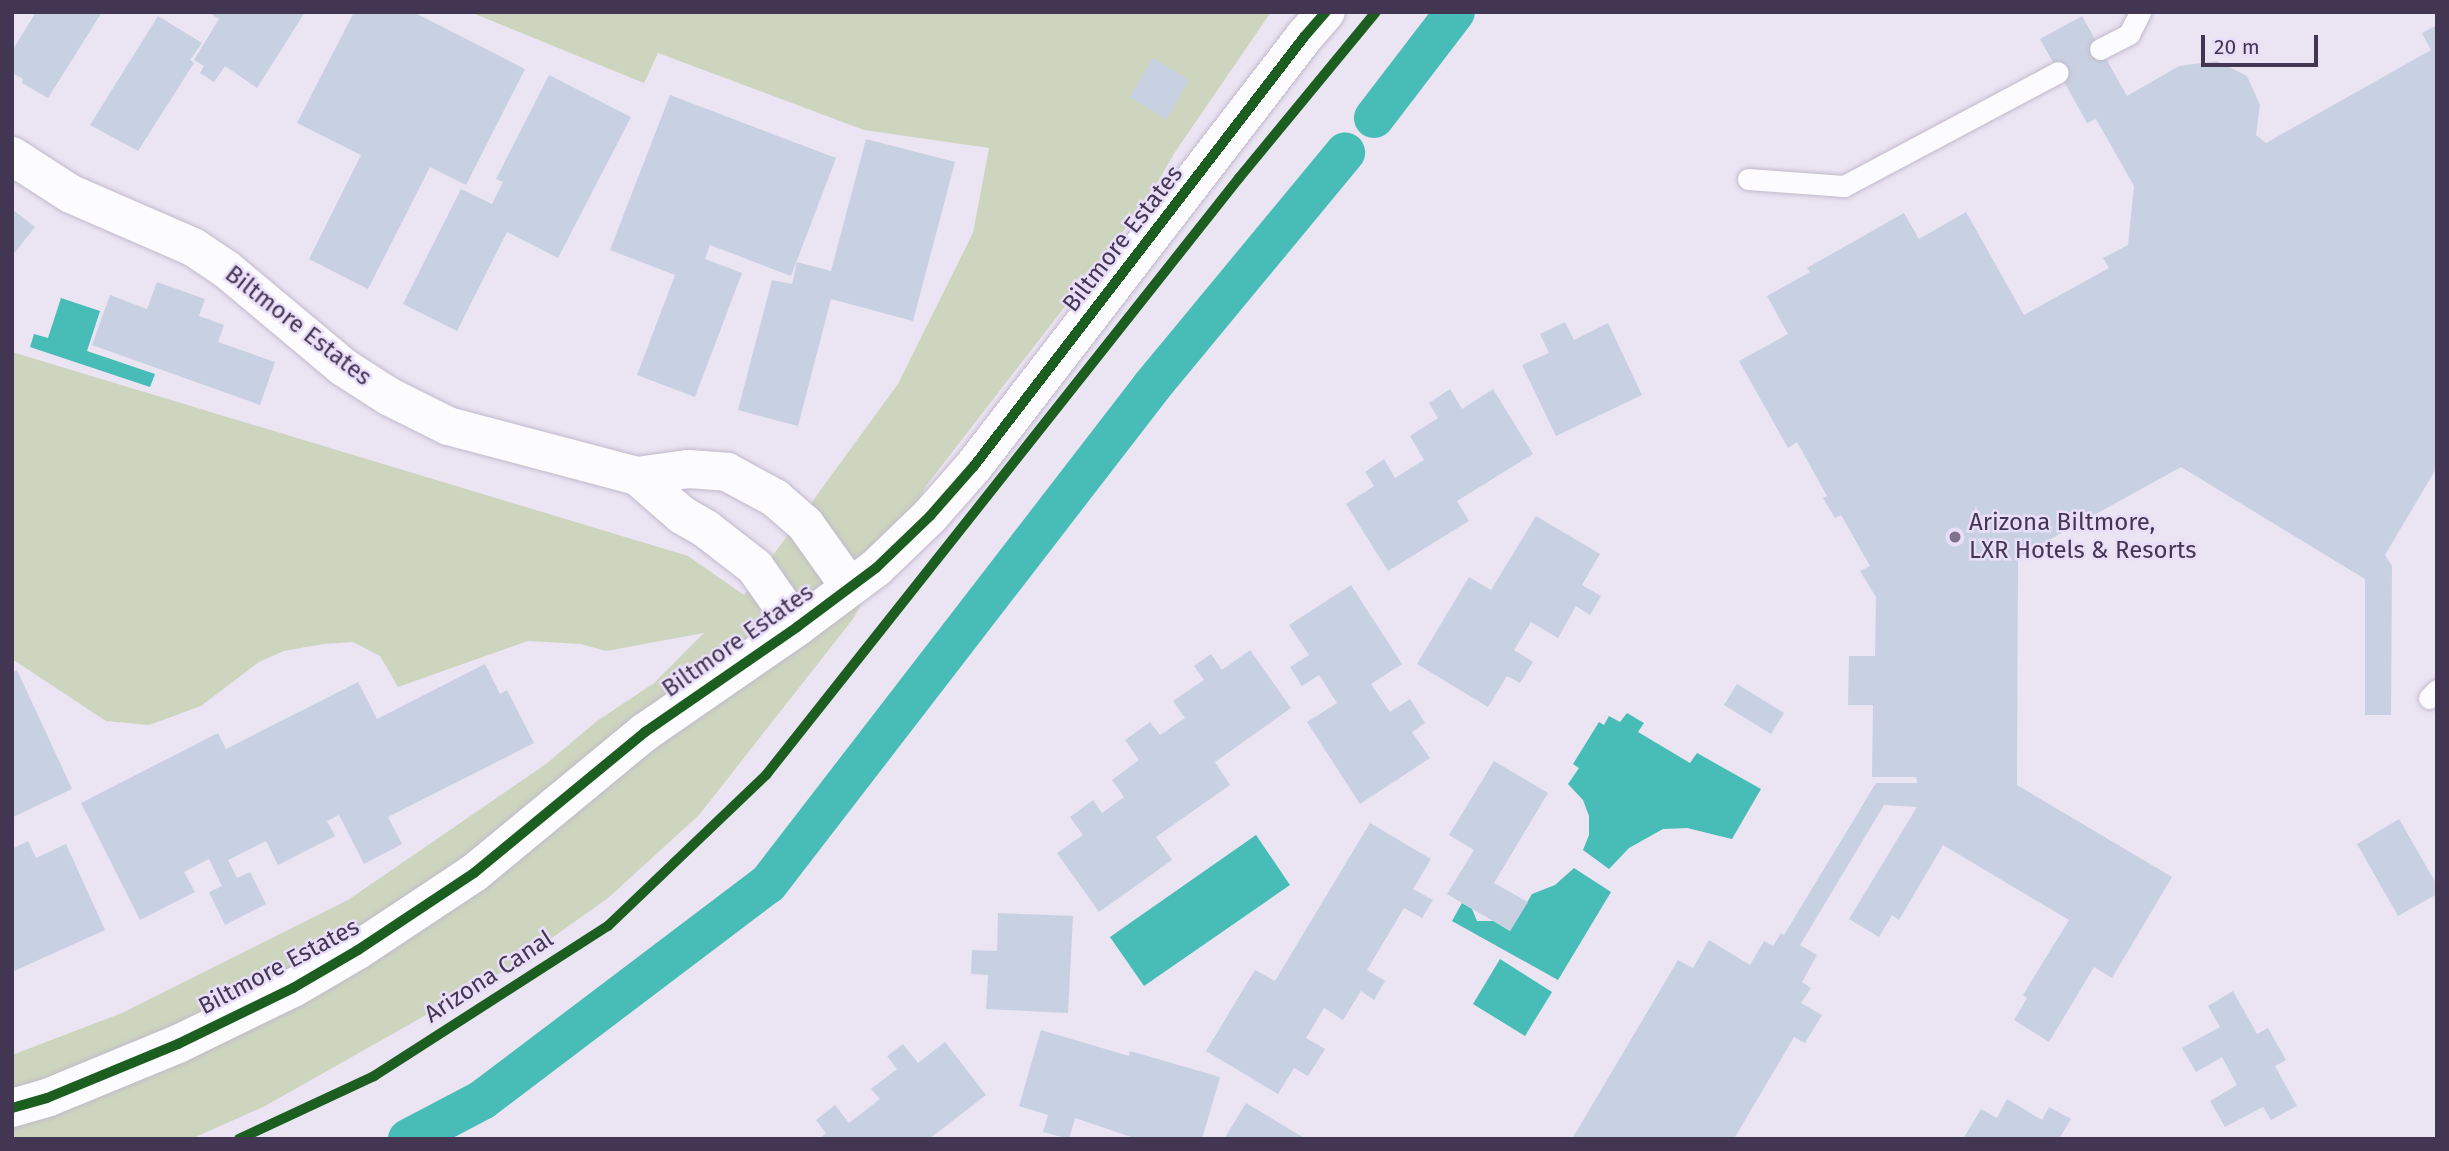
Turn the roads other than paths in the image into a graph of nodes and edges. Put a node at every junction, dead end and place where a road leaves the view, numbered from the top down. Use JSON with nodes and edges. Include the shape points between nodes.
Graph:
{"nodes":[{"id":1,"x":1326,"y":12,"type":"edge"},
{"id":2,"x":2140,"y":12,"type":"edge"},
{"id":3,"x":2100,"y":49,"type":"dead end"},
{"id":4,"x":2058,"y":72,"type":"dead end"},
{"id":5,"x":12,"y":156,"type":"edge"},
{"id":6,"x":1748,"y":179,"type":"dead end"},
{"id":7,"x":637,"y":476,"type":"junction"},
{"id":8,"x":850,"y":587,"type":"junction"},
{"id":9,"x":797,"y":627,"type":"junction"},
{"id":10,"x":12,"y":1108,"type":"edge"}],
"edges":[{"from":1,"to":8,"type":"street","name":"Biltmore Estates","via":[[975,466],[930,516]]},
{"from":2,"to":3,"type":"lane","via":[[2129,34]]},
{"from":4,"to":6,"type":"lane","via":[[1844,186]]},
{"from":5,"to":7,"type":"street","name":"Biltmore Estates","via":[[71,194],[193,247],[344,367],[390,397],[436,420],[519,447]]},
{"from":7,"to":8,"type":"street","name":"Biltmore Estates","via":[[688,470],[727,472],[775,498],[805,524]]},
{"from":7,"to":9,"type":"street","name":"Biltmore Estates","via":[[755,567]]},
{"from":8,"to":9,"type":"street","name":"Biltmore Estates"},
{"from":9,"to":10,"type":"street","name":"Biltmore Estates","via":[[645,732],[474,873],[358,950],[189,1039]]}]}
